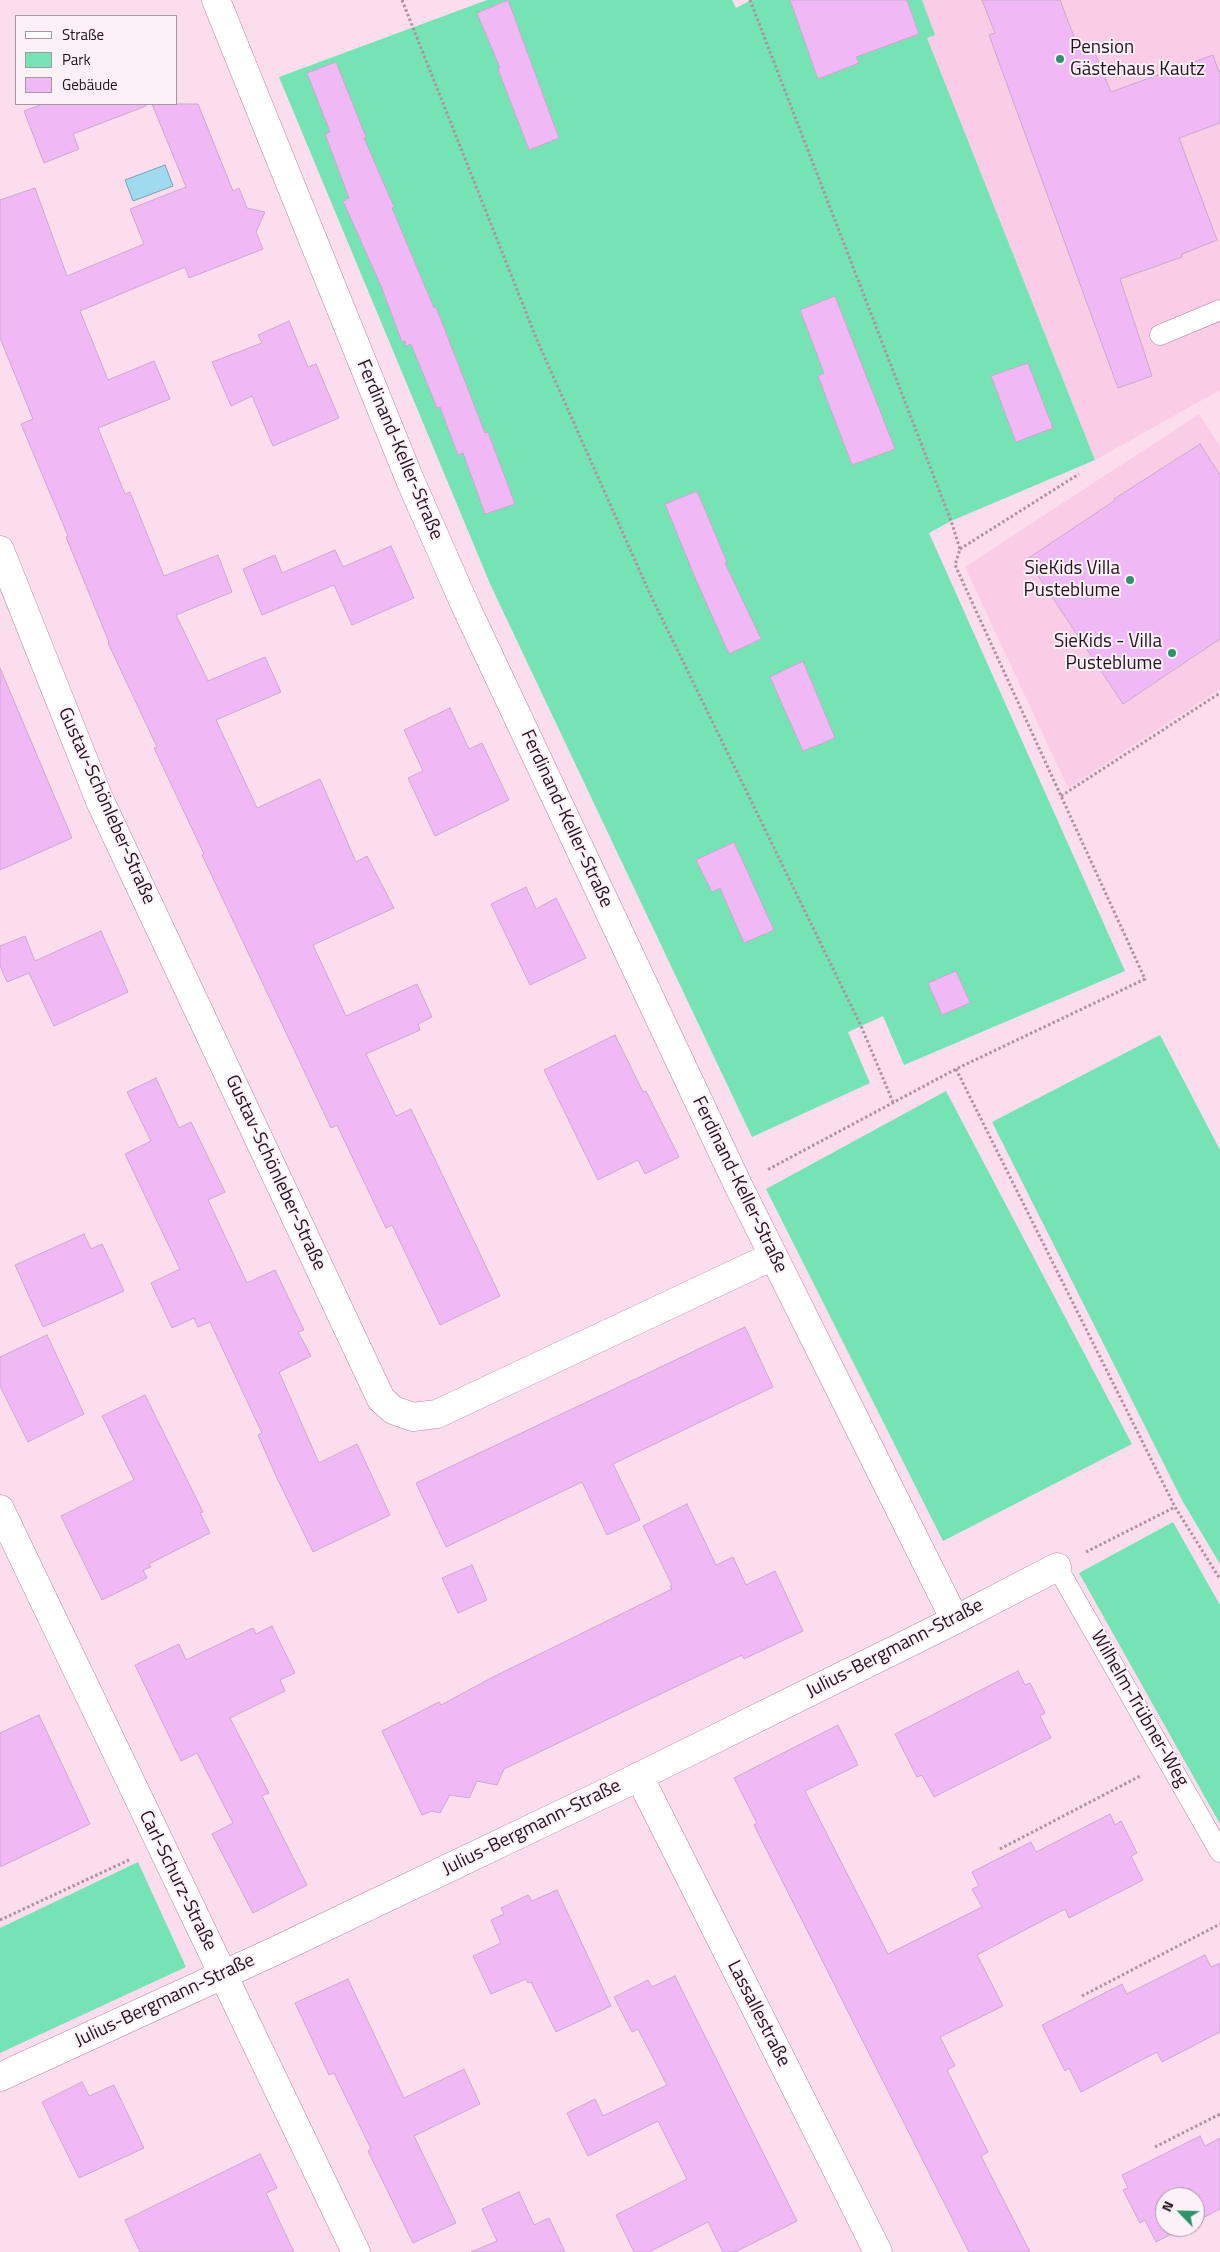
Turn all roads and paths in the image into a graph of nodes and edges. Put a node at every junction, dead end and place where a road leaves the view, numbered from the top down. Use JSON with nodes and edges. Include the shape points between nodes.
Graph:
{"nodes":[{"id":1,"x":216,"y":0,"type":"edge"},
{"id":2,"x":402,"y":0,"type":"edge"},
{"id":3,"x":750,"y":0,"type":"edge"},
{"id":4,"x":1220,"y":310,"type":"edge"},
{"id":5,"x":1160,"y":335,"type":"dead end"},
{"id":6,"x":1079,"y":474,"type":"dead end"},
{"id":7,"x":960,"y":549,"type":"junction"},
{"id":8,"x":0,"y":550,"type":"edge"},
{"id":9,"x":1220,"y":693,"type":"edge"},
{"id":10,"x":1061,"y":796,"type":"junction"},
{"id":11,"x":956,"y":1069,"type":"junction"},
{"id":12,"x":894,"y":1102,"type":"junction"},
{"id":13,"x":738,"y":1185,"type":"junction"},
{"id":14,"x":773,"y":1256,"type":"junction"},
{"id":15,"x":1175,"y":1507,"type":"junction"},
{"id":16,"x":0,"y":1509,"type":"edge"},
{"id":17,"x":1057,"y":1567,"type":"junction"},
{"id":18,"x":1220,"y":1579,"type":"edge"},
{"id":19,"x":955,"y":1620,"type":"junction"},
{"id":20,"x":1169,"y":1761,"type":"junction"},
{"id":21,"x":639,"y":1776,"type":"junction"},
{"id":22,"x":160,"y":1845,"type":"junction"},
{"id":23,"x":1000,"y":1849,"type":"dead end"},
{"id":24,"x":1220,"y":1852,"type":"edge"},
{"id":25,"x":0,"y":1920,"type":"edge"},
{"id":26,"x":1220,"y":1924,"type":"edge"},
{"id":27,"x":222,"y":1974,"type":"junction"},
{"id":28,"x":1082,"y":1996,"type":"dead end"},
{"id":29,"x":0,"y":2077,"type":"edge"},
{"id":30,"x":1220,"y":2114,"type":"edge"},
{"id":31,"x":1155,"y":2146,"type":"dead end"},
{"id":32,"x":356,"y":2252,"type":"edge"},
{"id":33,"x":878,"y":2252,"type":"edge"}],
"edges":[{"from":1,"to":13,"type":"street","name":"Ferdinand-Keller-Straße","via":[[418,498],[465,605]]},
{"from":2,"to":12,"type":"path","via":[[537,340],[650,594],[861,1026]]},
{"from":3,"to":7,"type":"path"},
{"from":4,"to":5,"type":"lane"},
{"from":6,"to":7,"type":"path"},
{"from":7,"to":10,"type":"path","via":[[954,565]]},
{"from":8,"to":14,"type":"street","name":"Gustav-Schönleber-Straße","via":[[100,801],[381,1398],[394,1410],[413,1418],[437,1414]]},
{"from":9,"to":10,"type":"path"},
{"from":10,"to":11,"type":"path","via":[[1145,979]]},
{"from":11,"to":12,"type":"path"},
{"from":11,"to":15,"type":"path"},
{"from":12,"to":13,"type":"path"},
{"from":13,"to":14,"type":"street","name":"Ferdinand-Keller-Straße"},
{"from":14,"to":19,"type":"street","name":"Ferdinand-Keller-Straße"},
{"from":15,"to":17,"type":"path"},
{"from":15,"to":18,"type":"path"},
{"from":16,"to":22,"type":"street","name":"Carl-Schurz-Straße"},
{"from":17,"to":19,"type":"street","name":"Julius-Bergmann-Straße"},
{"from":17,"to":20,"type":"lane","name":"Wilhelm-Trübner-Weg"},
{"from":19,"to":21,"type":"street","name":"Julius-Bergmann-Straße"},
{"from":20,"to":23,"type":"path"},
{"from":20,"to":24,"type":"lane","name":"Wilhelm-Trübner-Weg"},
{"from":21,"to":27,"type":"street","name":"Julius-Bergmann-Straße"},
{"from":21,"to":33,"type":"street","name":"Lassallestraße"},
{"from":22,"to":25,"type":"path"},
{"from":22,"to":27,"type":"street","name":"Carl-Schurz-Straße"},
{"from":26,"to":28,"type":"path"},
{"from":27,"to":29,"type":"street","name":"Julius-Bergmann-Straße"},
{"from":27,"to":32,"type":"street","name":"Carl-Schurz-Straße"},
{"from":30,"to":31,"type":"path"}]}
